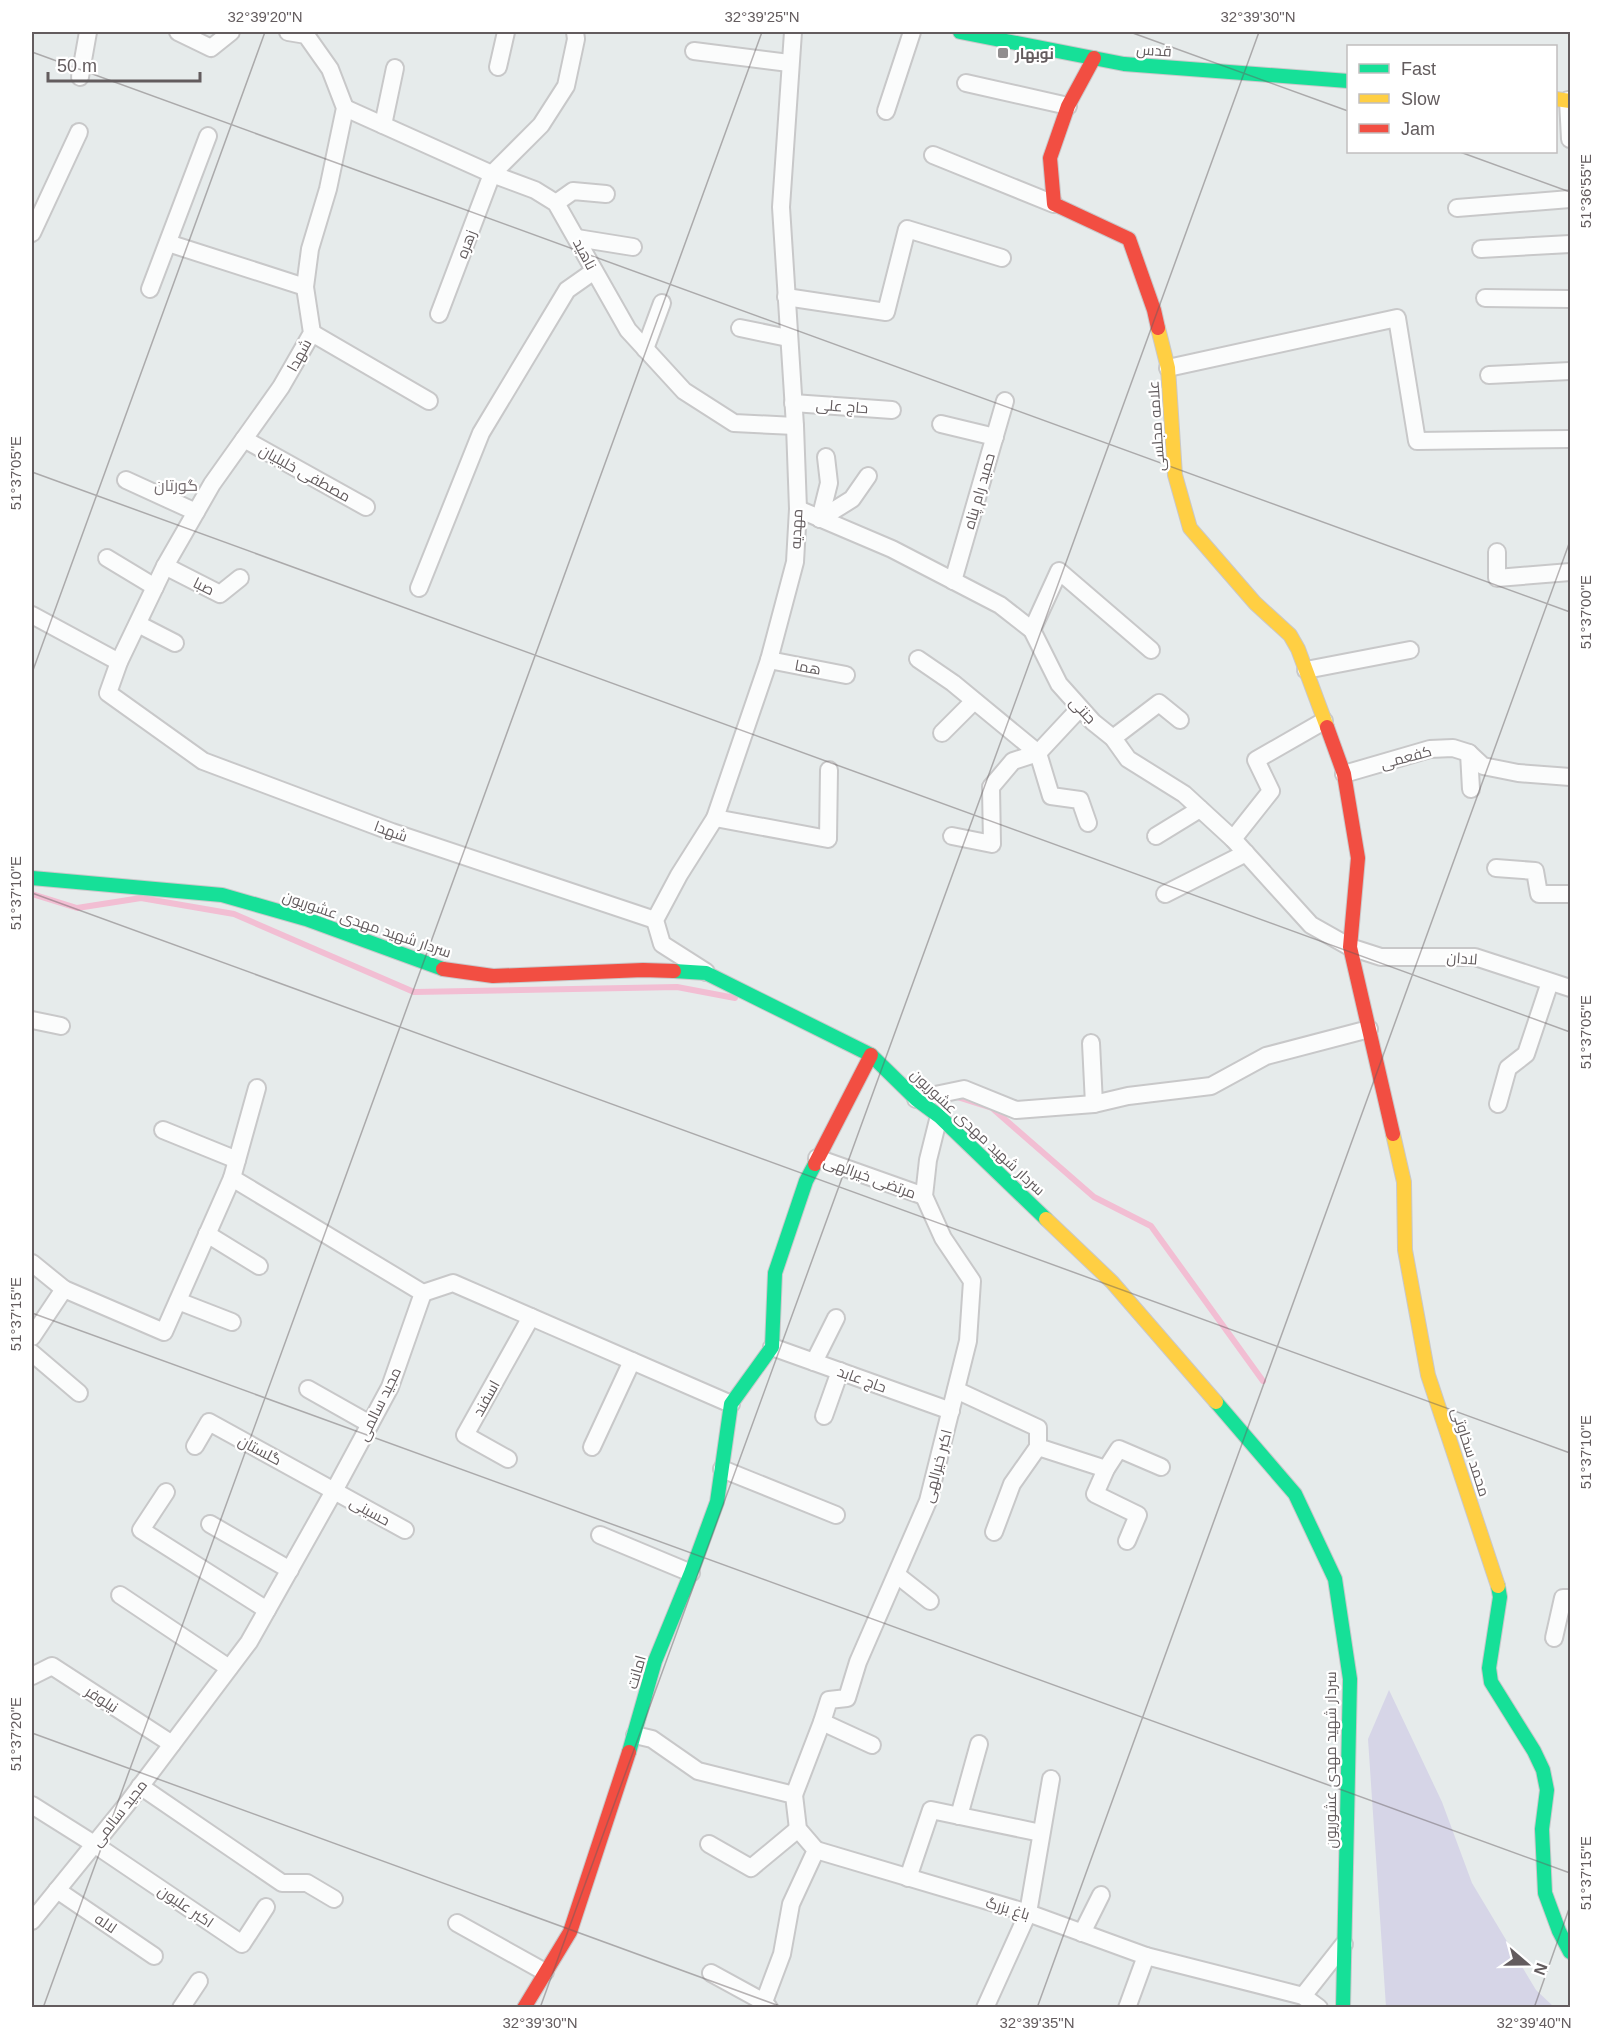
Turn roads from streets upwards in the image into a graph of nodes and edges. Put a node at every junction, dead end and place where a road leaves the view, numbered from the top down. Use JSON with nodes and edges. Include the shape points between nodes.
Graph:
{"nodes":[{"id":1,"x":88,"y":32,"type":"edge"},
{"id":2,"x":178,"y":32,"type":"edge"},
{"id":3,"x":231,"y":32,"type":"edge"},
{"id":4,"x":288,"y":32,"type":"edge"},
{"id":5,"x":506,"y":32,"type":"edge"},
{"id":6,"x":575,"y":32,"type":"edge"},
{"id":7,"x":793,"y":32,"type":"edge"},
{"id":8,"x":912,"y":32,"type":"edge"},
{"id":9,"x":960,"y":32,"type":"edge"},
{"id":10,"x":694,"y":51,"type":"dead end"},
{"id":11,"x":1094,"y":58,"type":"junction"},
{"id":12,"x":789,"y":63,"type":"junction"},
{"id":13,"x":498,"y":67,"type":"dead end"},
{"id":14,"x":396,"y":68,"type":"dead end"},
{"id":15,"x":80,"y":77,"type":"dead end"},
{"id":16,"x":1347,"y":81,"type":"edge"},
{"id":17,"x":966,"y":83,"type":"dead end"},
{"id":18,"x":1565,"y":100,"type":"edge"},
{"id":19,"x":1068,"y":106,"type":"junction"},
{"id":20,"x":345,"y":108,"type":"junction"},
{"id":21,"x":886,"y":111,"type":"dead end"},
{"id":22,"x":383,"y":125,"type":"junction"},
{"id":23,"x":79,"y":132,"type":"dead end"},
{"id":24,"x":208,"y":136,"type":"dead end"},
{"id":25,"x":1570,"y":139,"type":"edge"},
{"id":26,"x":933,"y":155,"type":"dead end"},
{"id":27,"x":492,"y":174,"type":"junction"},
{"id":28,"x":606,"y":194,"type":"dead end"},
{"id":29,"x":1570,"y":199,"type":"edge"},
{"id":30,"x":556,"y":203,"type":"junction"},
{"id":31,"x":1054,"y":204,"type":"junction"},
{"id":32,"x":1457,"y":208,"type":"dead end"},
{"id":33,"x":32,"y":233,"type":"edge"},
{"id":34,"x":577,"y":238,"type":"junction"},
{"id":35,"x":168,"y":243,"type":"junction"},
{"id":36,"x":1570,"y":244,"type":"edge"},
{"id":37,"x":633,"y":247,"type":"dead end"},
{"id":38,"x":1481,"y":249,"type":"dead end"},
{"id":39,"x":1002,"y":258,"type":"dead end"},
{"id":40,"x":594,"y":271,"type":"junction"},
{"id":41,"x":305,"y":287,"type":"junction"},
{"id":42,"x":150,"y":289,"type":"dead end"},
{"id":43,"x":786,"y":297,"type":"junction"},
{"id":44,"x":1485,"y":298,"type":"dead end"},
{"id":45,"x":1570,"y":299,"type":"edge"},
{"id":46,"x":662,"y":303,"type":"dead end"},
{"id":47,"x":439,"y":314,"type":"dead end"},
{"id":48,"x":740,"y":328,"type":"dead end"},
{"id":49,"x":312,"y":333,"type":"junction"},
{"id":50,"x":788,"y":338,"type":"junction"},
{"id":51,"x":645,"y":349,"type":"junction"},
{"id":52,"x":1168,"y":368,"type":"junction"},
{"id":53,"x":1570,"y":371,"type":"edge"},
{"id":54,"x":1489,"y":375,"type":"dead end"},
{"id":55,"x":429,"y":401,"type":"dead end"},
{"id":56,"x":1005,"y":401,"type":"dead end"},
{"id":57,"x":793,"y":402,"type":"junction"},
{"id":58,"x":892,"y":410,"type":"dead end"},
{"id":59,"x":941,"y":424,"type":"dead end"},
{"id":60,"x":795,"y":426,"type":"junction"},
{"id":61,"x":995,"y":437,"type":"junction"},
{"id":62,"x":244,"y":439,"type":"junction"},
{"id":63,"x":1570,"y":439,"type":"edge"},
{"id":64,"x":826,"y":457,"type":"dead end"},
{"id":65,"x":868,"y":476,"type":"dead end"},
{"id":66,"x":126,"y":480,"type":"dead end"},
{"id":67,"x":366,"y":507,"type":"dead end"},
{"id":68,"x":798,"y":509,"type":"junction"},
{"id":69,"x":196,"y":512,"type":"junction"},
{"id":70,"x":820,"y":519,"type":"junction"},
{"id":71,"x":1497,"y":552,"type":"dead end"},
{"id":72,"x":107,"y":558,"type":"dead end"},
{"id":73,"x":165,"y":566,"type":"junction"},
{"id":74,"x":1570,"y":572,"type":"edge"},
{"id":75,"x":240,"y":578,"type":"dead end"},
{"id":76,"x":953,"y":581,"type":"junction"},
{"id":77,"x":155,"y":587,"type":"junction"},
{"id":78,"x":419,"y":588,"type":"dead end"},
{"id":79,"x":32,"y":615,"type":"edge"},
{"id":80,"x":138,"y":624,"type":"junction"},
{"id":81,"x":1032,"y":630,"type":"junction"},
{"id":82,"x":175,"y":643,"type":"dead end"},
{"id":83,"x":1151,"y":650,"type":"dead end"},
{"id":84,"x":1410,"y":650,"type":"dead end"},
{"id":85,"x":918,"y":659,"type":"dead end"},
{"id":86,"x":769,"y":660,"type":"junction"},
{"id":87,"x":119,"y":662,"type":"junction"},
{"id":88,"x":1306,"y":670,"type":"junction"},
{"id":89,"x":846,"y":675,"type":"dead end"},
{"id":90,"x":974,"y":701,"type":"junction"},
{"id":91,"x":1080,"y":708,"type":"junction"},
{"id":92,"x":1180,"y":720,"type":"dead end"},
{"id":93,"x":1324,"y":722,"type":"junction"},
{"id":94,"x":942,"y":733,"type":"dead end"},
{"id":95,"x":1113,"y":738,"type":"junction"},
{"id":96,"x":1038,"y":753,"type":"junction"},
{"id":97,"x":1469,"y":753,"type":"junction"},
{"id":98,"x":829,"y":770,"type":"dead end"},
{"id":99,"x":1344,"y":774,"type":"junction"},
{"id":100,"x":1570,"y":777,"type":"edge"},
{"id":101,"x":1471,"y":789,"type":"dead end"},
{"id":102,"x":1200,"y":809,"type":"junction"},
{"id":103,"x":715,"y":818,"type":"junction"},
{"id":104,"x":1088,"y":823,"type":"dead end"},
{"id":105,"x":952,"y":836,"type":"dead end"},
{"id":106,"x":1156,"y":836,"type":"dead end"},
{"id":107,"x":1233,"y":839,"type":"junction"},
{"id":108,"x":1246,"y":853,"type":"junction"},
{"id":109,"x":1496,"y":868,"type":"dead end"},
{"id":110,"x":32,"y":878,"type":"edge"},
{"id":111,"x":1165,"y":894,"type":"dead end"},
{"id":112,"x":1570,"y":894,"type":"edge"},
{"id":113,"x":655,"y":920,"type":"junction"},
{"id":114,"x":1350,"y":947,"type":"junction"},
{"id":115,"x":706,"y":973,"type":"junction"},
{"id":116,"x":1550,"y":982,"type":"junction"},
{"id":117,"x":1570,"y":988,"type":"edge"},
{"id":118,"x":32,"y":1020,"type":"edge"},
{"id":119,"x":61,"y":1026,"type":"dead end"},
{"id":120,"x":1369,"y":1029,"type":"junction"},
{"id":121,"x":1091,"y":1043,"type":"dead end"},
{"id":122,"x":871,"y":1055,"type":"junction"},
{"id":123,"x":257,"y":1088,"type":"dead end"},
{"id":124,"x":916,"y":1099,"type":"junction"},
{"id":125,"x":1094,"y":1104,"type":"junction"},
{"id":126,"x":1498,"y":1104,"type":"dead end"},
{"id":127,"x":939,"y":1116,"type":"junction"},
{"id":128,"x":163,"y":1130,"type":"dead end"},
{"id":129,"x":817,"y":1158,"type":"junction"},
{"id":130,"x":237,"y":1160,"type":"junction"},
{"id":131,"x":232,"y":1178,"type":"junction"},
{"id":132,"x":924,"y":1196,"type":"junction"},
{"id":133,"x":207,"y":1234,"type":"junction"},
{"id":134,"x":32,"y":1263,"type":"edge"},
{"id":135,"x":259,"y":1266,"type":"dead end"},
{"id":136,"x":64,"y":1289,"type":"junction"},
{"id":137,"x":423,"y":1293,"type":"junction"},
{"id":138,"x":178,"y":1301,"type":"junction"},
{"id":139,"x":531,"y":1317,"type":"junction"},
{"id":140,"x":836,"y":1318,"type":"dead end"},
{"id":141,"x":232,"y":1322,"type":"dead end"},
{"id":142,"x":32,"y":1337,"type":"edge"},
{"id":143,"x":772,"y":1347,"type":"junction"},
{"id":144,"x":32,"y":1353,"type":"edge"},
{"id":145,"x":632,"y":1361,"type":"junction"},
{"id":146,"x":814,"y":1362,"type":"junction"},
{"id":147,"x":840,"y":1371,"type":"junction"},
{"id":148,"x":308,"y":1389,"type":"dead end"},
{"id":149,"x":956,"y":1390,"type":"junction"},
{"id":150,"x":79,"y":1393,"type":"dead end"},
{"id":151,"x":731,"y":1404,"type":"junction"},
{"id":152,"x":951,"y":1411,"type":"junction"},
{"id":153,"x":824,"y":1416,"type":"dead end"},
{"id":154,"x":370,"y":1424,"type":"junction"},
{"id":155,"x":195,"y":1446,"type":"dead end"},
{"id":156,"x":592,"y":1447,"type":"dead end"},
{"id":157,"x":1038,"y":1447,"type":"junction"},
{"id":158,"x":508,"y":1459,"type":"dead end"},
{"id":159,"x":1161,"y":1467,"type":"dead end"},
{"id":160,"x":722,"y":1468,"type":"junction"},
{"id":161,"x":1106,"y":1469,"type":"junction"},
{"id":162,"x":334,"y":1491,"type":"junction"},
{"id":163,"x":166,"y":1492,"type":"dead end"},
{"id":164,"x":836,"y":1515,"type":"dead end"},
{"id":165,"x":210,"y":1524,"type":"dead end"},
{"id":166,"x":405,"y":1530,"type":"dead end"},
{"id":167,"x":994,"y":1532,"type":"dead end"},
{"id":168,"x":600,"y":1535,"type":"dead end"},
{"id":169,"x":1127,"y":1540,"type":"dead end"},
{"id":170,"x":290,"y":1570,"type":"junction"},
{"id":171,"x":691,"y":1574,"type":"junction"},
{"id":172,"x":897,"y":1575,"type":"junction"},
{"id":173,"x":120,"y":1595,"type":"dead end"},
{"id":174,"x":1570,"y":1598,"type":"edge"},
{"id":175,"x":930,"y":1601,"type":"dead end"},
{"id":176,"x":267,"y":1610,"type":"junction"},
{"id":177,"x":1554,"y":1638,"type":"dead end"},
{"id":178,"x":229,"y":1668,"type":"junction"},
{"id":179,"x":32,"y":1676,"type":"edge"},
{"id":180,"x":822,"y":1722,"type":"junction"},
{"id":181,"x":635,"y":1736,"type":"junction"},
{"id":182,"x":172,"y":1744,"type":"junction"},
{"id":183,"x":979,"y":1744,"type":"dead end"},
{"id":184,"x":872,"y":1745,"type":"dead end"},
{"id":185,"x":1051,"y":1779,"type":"dead end"},
{"id":186,"x":140,"y":1786,"type":"junction"},
{"id":187,"x":794,"y":1795,"type":"junction"},
{"id":188,"x":32,"y":1805,"type":"edge"},
{"id":189,"x":959,"y":1816,"type":"junction"},
{"id":190,"x":798,"y":1829,"type":"junction"},
{"id":191,"x":1041,"y":1833,"type":"junction"},
{"id":192,"x":94,"y":1844,"type":"junction"},
{"id":193,"x":709,"y":1844,"type":"dead end"},
{"id":194,"x":816,"y":1850,"type":"junction"},
{"id":195,"x":909,"y":1878,"type":"junction"},
{"id":196,"x":57,"y":1890,"type":"junction"},
{"id":197,"x":1101,"y":1895,"type":"dead end"},
{"id":198,"x":333,"y":1899,"type":"dead end"},
{"id":199,"x":266,"y":1907,"type":"dead end"},
{"id":200,"x":35,"y":1910,"type":"edge"},
{"id":201,"x":1028,"y":1913,"type":"junction"},
{"id":202,"x":457,"y":1923,"type":"dead end"},
{"id":203,"x":1082,"y":1934,"type":"junction"},
{"id":204,"x":1344,"y":1944,"type":"junction"},
{"id":205,"x":1570,"y":1952,"type":"edge"},
{"id":206,"x":154,"y":1956,"type":"dead end"},
{"id":207,"x":1146,"y":1956,"type":"junction"},
{"id":208,"x":545,"y":1972,"type":"junction"},
{"id":209,"x":711,"y":1973,"type":"dead end"},
{"id":210,"x":199,"y":1981,"type":"dead end"},
{"id":211,"x":1303,"y":1996,"type":"junction"},
{"id":212,"x":767,"y":2005,"type":"edge"},
{"id":213,"x":181,"y":2007,"type":"edge"},
{"id":214,"x":524,"y":2007,"type":"edge"},
{"id":215,"x":985,"y":2007,"type":"edge"},
{"id":216,"x":1127,"y":2007,"type":"edge"},
{"id":217,"x":1319,"y":2007,"type":"edge"},
{"id":218,"x":1343,"y":2007,"type":"edge"}],
"edges":[{"from":1,"to":15,"type":"street"},
{"from":2,"to":3,"type":"street","via":[[211,48]]},
{"from":4,"to":20,"type":"street","via":[[306,35],[330,69]]},
{"from":5,"to":13,"type":"street"},
{"from":6,"to":27,"type":"street","via":[[566,86],[541,124]]},
{"from":7,"to":12,"type":"street","name":"مهدیه"},
{"from":8,"to":21,"type":"street"},
{"from":9,"to":11,"type":"street","name":"قدس"},
{"from":10,"to":12,"type":"street"},
{"from":11,"to":16,"type":"street","name":"قدس","via":[[1124,64]]},
{"from":11,"to":19,"type":"street"},
{"from":12,"to":43,"type":"street","name":"مهدیه","via":[[781,207]]},
{"from":14,"to":22,"type":"street"},
{"from":17,"to":19,"type":"street"},
{"from":18,"to":25,"type":"street"},
{"from":19,"to":31,"type":"street","via":[[1050,158]]},
{"from":20,"to":22,"type":"street","name":"ناهید"},
{"from":20,"to":41,"type":"street","name":"شهدا","via":[[328,189],[310,249]]},
{"from":22,"to":27,"type":"street","name":"ناهید"},
{"from":23,"to":33,"type":"street"},
{"from":24,"to":35,"type":"street"},
{"from":26,"to":31,"type":"street"},
{"from":27,"to":30,"type":"street","name":"ناهید","via":[[535,190]]},
{"from":27,"to":47,"type":"street","name":"زهره"},
{"from":28,"to":30,"type":"street","via":[[573,191]]},
{"from":29,"to":32,"type":"street"},
{"from":30,"to":34,"type":"street","name":"ناهید"},
{"from":31,"to":52,"type":"street","name":"علامه مجلسی","via":[[1129,239],[1154,310]]},
{"from":34,"to":37,"type":"street"},
{"from":34,"to":40,"type":"street","name":"ناهید"},
{"from":35,"to":41,"type":"street"},
{"from":35,"to":42,"type":"street"},
{"from":36,"to":38,"type":"street"},
{"from":39,"to":43,"type":"street","via":[[907,229],[886,312]]},
{"from":40,"to":51,"type":"street","name":"ناهید","via":[[628,330]]},
{"from":40,"to":78,"type":"street","via":[[567,290],[481,433]]},
{"from":41,"to":49,"type":"street","name":"شهدا"},
{"from":43,"to":50,"type":"street","name":"مهدیه"},
{"from":44,"to":45,"type":"street"},
{"from":46,"to":51,"type":"street"},
{"from":48,"to":50,"type":"street"},
{"from":49,"to":55,"type":"street"},
{"from":49,"to":62,"type":"street","name":"شهدا","via":[[281,387]]},
{"from":50,"to":57,"type":"street","name":"مهدیه"},
{"from":51,"to":60,"type":"street","name":"ناهید","via":[[684,391],[734,423]]},
{"from":52,"to":63,"type":"street","via":[[1397,318],[1417,441]]},
{"from":52,"to":88,"type":"street","name":"علامه مجلسی","via":[[1175,475],[1190,528],[1255,603],[1290,635]]},
{"from":53,"to":54,"type":"street"},
{"from":56,"to":61,"type":"street","name":"حمید رام پناه"},
{"from":57,"to":58,"type":"street","name":"حاج علی"},
{"from":57,"to":60,"type":"street","name":"مهدیه"},
{"from":59,"to":61,"type":"street"},
{"from":60,"to":68,"type":"street","name":"مهدیه"},
{"from":61,"to":76,"type":"street","name":"حمید رام پناه"},
{"from":62,"to":67,"type":"street","name":"مصطفی خلیلیان"},
{"from":62,"to":69,"type":"street","name":"شهدا"},
{"from":64,"to":70,"type":"street","via":[[829,483]]},
{"from":65,"to":70,"type":"street","via":[[852,499]]},
{"from":66,"to":69,"type":"street"},
{"from":68,"to":70,"type":"street","name":"جنتی"},
{"from":68,"to":86,"type":"street","name":"مهدیه","via":[[795,562]]},
{"from":69,"to":73,"type":"street","name":"شهدا"},
{"from":70,"to":76,"type":"street","name":"جنتی","via":[[892,549]]},
{"from":71,"to":74,"type":"street","via":[[1497,578]]},
{"from":72,"to":77,"type":"street"},
{"from":73,"to":75,"type":"street","name":"صبا","via":[[220,594]]},
{"from":73,"to":77,"type":"street","name":"شهدا"},
{"from":76,"to":81,"type":"street","name":"جنتی","via":[[1000,605]]},
{"from":77,"to":80,"type":"street","name":"شهدا"},
{"from":79,"to":87,"type":"street"},
{"from":80,"to":82,"type":"street"},
{"from":80,"to":87,"type":"street","name":"شهدا"},
{"from":81,"to":83,"type":"street","via":[[1059,571]]},
{"from":81,"to":91,"type":"street","name":"جنتی","via":[[1059,684]]},
{"from":84,"to":88,"type":"street"},
{"from":85,"to":90,"type":"street"},
{"from":86,"to":89,"type":"street","name":"هما"},
{"from":86,"to":103,"type":"street","name":"مهدیه"},
{"from":87,"to":113,"type":"street","name":"شهدا","via":[[108,693],[202,761],[392,832]]},
{"from":88,"to":93,"type":"street","name":"علامه مجلسی"},
{"from":90,"to":94,"type":"street"},
{"from":90,"to":96,"type":"street"},
{"from":91,"to":95,"type":"street","name":"جنتی"},
{"from":91,"to":96,"type":"street"},
{"from":92,"to":95,"type":"street","via":[[1159,703]]},
{"from":93,"to":99,"type":"street","name":"علامه مجلسی"},
{"from":93,"to":107,"type":"street","via":[[1256,760],[1271,791]]},
{"from":95,"to":102,"type":"street","name":"جنتی","via":[[1128,759],[1184,794]]},
{"from":96,"to":104,"type":"street","via":[[1051,796],[1080,800]]},
{"from":96,"to":105,"type":"street","via":[[1013,761],[991,787],[992,844]]},
{"from":97,"to":99,"type":"street","name":"کفعمی","via":[[1453,748],[1430,749]]},
{"from":97,"to":100,"type":"street","name":"کفعمی","via":[[1483,766]]},
{"from":97,"to":101,"type":"street"},
{"from":98,"to":103,"type":"street","via":[[828,839]]},
{"from":99,"to":114,"type":"street","name":"علامه مجلسی","via":[[1358,858]]},
{"from":102,"to":106,"type":"street"},
{"from":102,"to":107,"type":"street","name":"جنتی"},
{"from":103,"to":113,"type":"street","name":"مهدیه"},
{"from":107,"to":108,"type":"street","name":"جنتی"},
{"from":108,"to":111,"type":"street"},
{"from":108,"to":114,"type":"street","name":"جنتی","via":[[1311,925]]},
{"from":109,"to":112,"type":"street","via":[[1535,871],[1539,894]]},
{"from":110,"to":115,"type":"street","name":"سردار شهید مهدی عشوریون","via":[[222,895],[306,919],[436,968],[493,976],[643,970]]},
{"from":113,"to":115,"type":"street","via":[[662,944]]},
{"from":114,"to":116,"type":"street","name":"لادان","via":[[1381,957],[1474,957]]},
{"from":114,"to":120,"type":"street","name":"محمد سخاوتی"},
{"from":115,"to":122,"type":"street","name":"سردار شهید مهدی عشوریون"},
{"from":116,"to":117,"type":"street","name":"لادان"},
{"from":116,"to":126,"type":"street","via":[[1526,1054],[1508,1068]]},
{"from":118,"to":119,"type":"street"},
{"from":120,"to":125,"type":"street","via":[[1266,1056],[1211,1086]]},
{"from":120,"to":205,"type":"street","name":"محمد سخاوتی","via":[[1404,1182],[1405,1250],[1428,1375],[1500,1597],[1489,1668],[1491,1682],[1543,1770],[1547,1790],[1542,1829],[1545,1893]]},
{"from":121,"to":125,"type":"street"},
{"from":122,"to":124,"type":"street","name":"سردار شهید مهدی عشوریون"},
{"from":122,"to":129,"type":"street"},
{"from":123,"to":130,"type":"street"},
{"from":124,"to":125,"type":"street","via":[[964,1089],[1016,1110]]},
{"from":124,"to":127,"type":"street","name":"سردار شهید مهدی عشوریون"},
{"from":127,"to":132,"type":"street"},
{"from":127,"to":204,"type":"street","name":"سردار شهید مهدی عشوریون","via":[[1112,1282],[1295,1494],[1335,1579],[1350,1678]]},
{"from":128,"to":130,"type":"street"},
{"from":129,"to":132,"type":"street","name":"مرتضی خیرالهی"},
{"from":129,"to":143,"type":"street","via":[[774,1273]]},
{"from":130,"to":131,"type":"street"},
{"from":131,"to":133,"type":"street"},
{"from":131,"to":137,"type":"street"},
{"from":132,"to":149,"type":"street","name":"اکبر خیرالهی","via":[[943,1238],[972,1281],[968,1341]]},
{"from":133,"to":135,"type":"street"},
{"from":133,"to":138,"type":"street"},
{"from":134,"to":136,"type":"street"},
{"from":136,"to":138,"type":"street","via":[[164,1332]]},
{"from":136,"to":142,"type":"street"},
{"from":137,"to":139,"type":"street","via":[[453,1283]]},
{"from":137,"to":154,"type":"street","name":"مجید سالمی","via":[[390,1387]]},
{"from":138,"to":141,"type":"street"},
{"from":139,"to":145,"type":"street"},
{"from":139,"to":158,"type":"street","name":"اسفند","via":[[465,1435]]},
{"from":140,"to":146,"type":"street"},
{"from":143,"to":146,"type":"street","name":"حاج عابد"},
{"from":143,"to":151,"type":"street","name":"امانت"},
{"from":144,"to":150,"type":"street"},
{"from":145,"to":151,"type":"street"},
{"from":145,"to":156,"type":"street"},
{"from":146,"to":147,"type":"street","name":"حاج عابد"},
{"from":147,"to":152,"type":"street","name":"حاج عابد"},
{"from":147,"to":153,"type":"street"},
{"from":148,"to":154,"type":"street"},
{"from":149,"to":152,"type":"street","name":"اکبر خیرالهی"},
{"from":149,"to":157,"type":"street","via":[[1038,1428]]},
{"from":151,"to":160,"type":"street","name":"امانت"},
{"from":152,"to":172,"type":"street","name":"اکبر خیرالهی","via":[[928,1501]]},
{"from":154,"to":162,"type":"street","name":"مجید سالمی"},
{"from":155,"to":162,"type":"street","name":"گلستان","via":[[209,1422]]},
{"from":157,"to":161,"type":"street"},
{"from":157,"to":167,"type":"street","via":[[1012,1484]]},
{"from":159,"to":161,"type":"street","via":[[1119,1449]]},
{"from":160,"to":164,"type":"street"},
{"from":160,"to":171,"type":"street","name":"امانت","via":[[717,1502]]},
{"from":161,"to":169,"type":"street","via":[[1095,1494],[1138,1515]]},
{"from":162,"to":166,"type":"street","name":"حسینی"},
{"from":162,"to":170,"type":"street","name":"مجید سالمی"},
{"from":163,"to":176,"type":"street","via":[[141,1530]]},
{"from":165,"to":170,"type":"street"},
{"from":168,"to":171,"type":"street"},
{"from":170,"to":176,"type":"street","name":"مجید سالمی"},
{"from":171,"to":181,"type":"street","name":"امانت","via":[[655,1661]]},
{"from":172,"to":175,"type":"street"},
{"from":172,"to":180,"type":"street","name":"اکبر خیرالهی","via":[[858,1662],[847,1698],[829,1700]]},
{"from":173,"to":178,"type":"street"},
{"from":174,"to":177,"type":"street","via":[[1563,1598]]},
{"from":176,"to":178,"type":"street","name":"مجید سالمی"},
{"from":178,"to":182,"type":"street","name":"مجید سالمی"},
{"from":179,"to":182,"type":"street","name":"نیلوفر","via":[[52,1666]]},
{"from":180,"to":184,"type":"street"},
{"from":180,"to":187,"type":"street","name":"اکبر خیرالهی"},
{"from":181,"to":187,"type":"street","via":[[652,1739],[698,1771]]},
{"from":181,"to":208,"type":"street","name":"امانت","via":[[570,1932]]},
{"from":182,"to":186,"type":"street","name":"مجید سالمی"},
{"from":183,"to":189,"type":"street"},
{"from":185,"to":191,"type":"street"},
{"from":186,"to":192,"type":"street","name":"مجید سالمی"},
{"from":186,"to":198,"type":"street","via":[[282,1883],[307,1883]]},
{"from":187,"to":190,"type":"street"},
{"from":188,"to":192,"type":"street"},
{"from":189,"to":191,"type":"street"},
{"from":189,"to":195,"type":"street","via":[[931,1810]]},
{"from":190,"to":193,"type":"street","via":[[751,1868]]},
{"from":190,"to":194,"type":"street"},
{"from":191,"to":201,"type":"street"},
{"from":192,"to":196,"type":"street","name":"مجید سالمی"},
{"from":192,"to":199,"type":"street","name":"اکبر علیون","via":[[242,1944]]},
{"from":194,"to":195,"type":"street","name":"باغ بزرگ"},
{"from":194,"to":212,"type":"street","via":[[791,1904]]},
{"from":195,"to":201,"type":"street","name":"باغ بزرگ"},
{"from":196,"to":200,"type":"street","name":"مجید سالمی"},
{"from":196,"to":206,"type":"street","name":"لاله"},
{"from":197,"to":203,"type":"street"},
{"from":201,"to":203,"type":"street","name":"باغ بزرگ"},
{"from":201,"to":215,"type":"street"},
{"from":202,"to":208,"type":"street"},
{"from":203,"to":207,"type":"street","name":"باغ بزرگ"},
{"from":204,"to":211,"type":"street"},
{"from":204,"to":218,"type":"street","name":"سردار شهید مهدی عشوریون"},
{"from":207,"to":211,"type":"street","name":"باغ بزرگ"},
{"from":207,"to":216,"type":"street"},
{"from":208,"to":214,"type":"street","name":"امانت"},
{"from":209,"to":212,"type":"street"},
{"from":210,"to":213,"type":"street"},
{"from":211,"to":217,"type":"street"}]}
